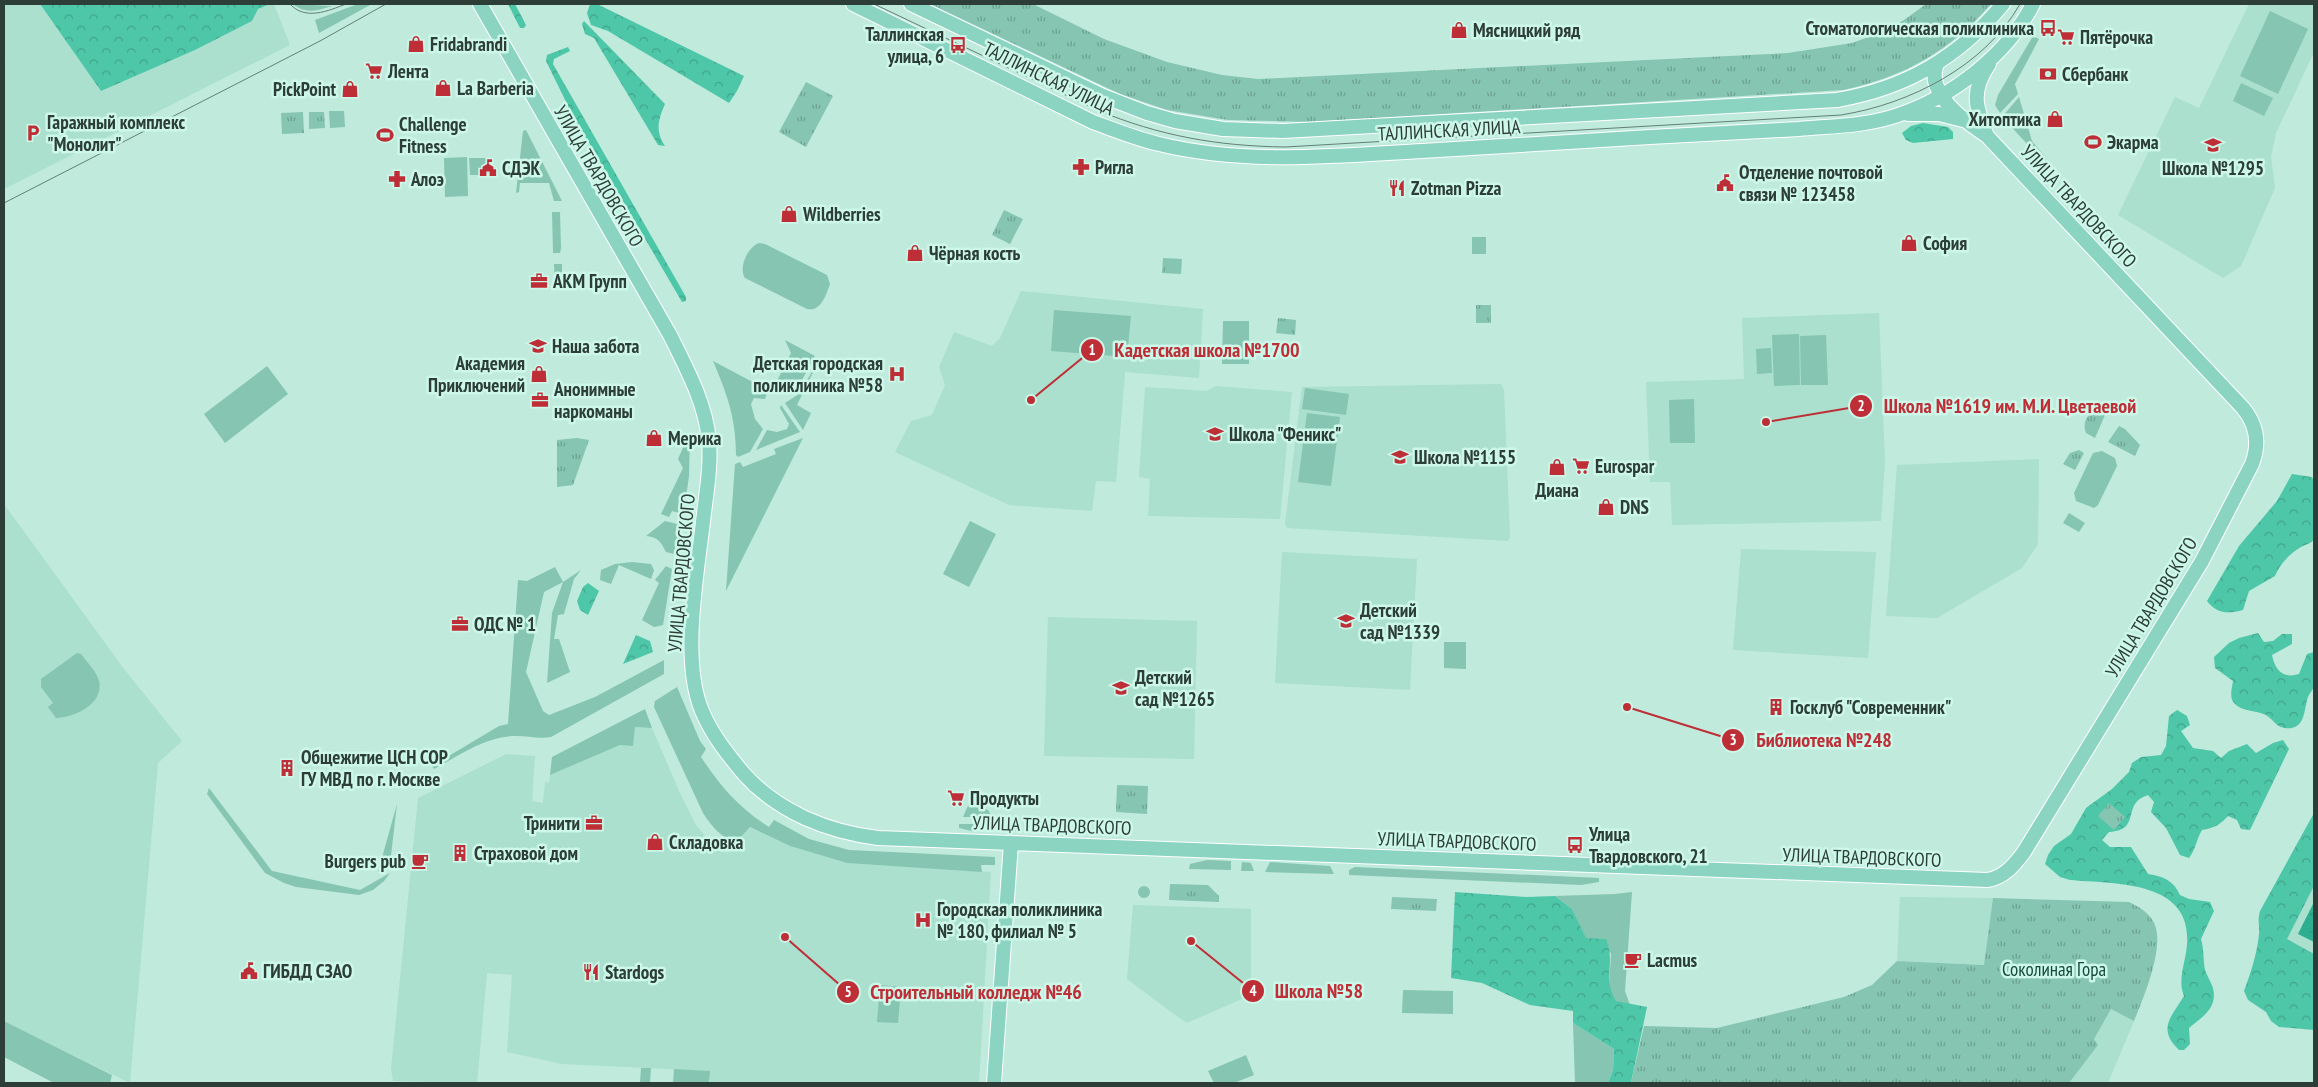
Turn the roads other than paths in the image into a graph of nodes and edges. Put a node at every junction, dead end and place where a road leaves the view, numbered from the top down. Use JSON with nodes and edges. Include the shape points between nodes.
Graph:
{"nodes":[{"id":1,"x":853,"y":4,"type":"edge"},
{"id":2,"x":911,"y":4,"type":"edge"},
{"id":3,"x":2003,"y":4,"type":"edge"},
{"id":4,"x":2033,"y":4,"type":"edge"},
{"id":5,"x":483,"y":8,"type":"edge"},
{"id":6,"x":1994,"y":56,"type":"junction"},
{"id":7,"x":1937,"y":64,"type":"junction"},
{"id":8,"x":1941,"y":95,"type":"junction"},
{"id":9,"x":1899,"y":115,"type":"junction"},
{"id":10,"x":1964,"y":120,"type":"junction"},
{"id":11,"x":1987,"y":136,"type":"junction"},
{"id":12,"x":1011,"y":843,"type":"junction"},
{"id":13,"x":994,"y":1083,"type":"edge"}],
"edges":[{"from":1,"to":9,"type":"main road","name":"ТАЛЛИНСКАЯ УЛИЦА","via":[[1093,122],[1161,145],[1225,155],[1357,155],[1844,126]]},
{"from":2,"to":7,"type":"main road","name":"ТАЛЛИНСКАЯ УЛИЦА","via":[[1117,102],[1175,120],[1239,130],[1316,130],[1829,101],[1894,86]]},
{"from":3,"to":7,"type":"main road","name":"ТАЛЛИНСКАЯ УЛИЦА","via":[[1973,36]]},
{"from":4,"to":6,"type":"main road","name":"ТАЛЛИНСКАЯ УЛИЦА"},
{"from":5,"to":12,"type":"main road","name":"УЛИЦА ТВАРДОВСКОГО","via":[[670,335],[705,419],[709,468],[691,661],[700,704],[716,738],[735,764],[765,794],[817,823],[878,838]]},
{"from":6,"to":8,"type":"main road","name":"ТАЛЛИНСКАЯ УЛИЦА"},
{"from":6,"to":11,"type":"main road","via":[[1976,92],[1977,108]]},
{"from":7,"to":8,"type":"main road","name":"УЛИЦА ТВАРДОВСКОГО","via":[[1934,79]]},
{"from":8,"to":9,"type":"main road","name":"ТАЛЛИНСКАЯ УЛИЦА"},
{"from":8,"to":10,"type":"main road","name":"УЛИЦА ТВАРДОВСКОГО"},
{"from":9,"to":10,"type":"main road","via":[[1935,113]]},
{"from":10,"to":11,"type":"main road","name":"УЛИЦА ТВАРДОВСКОГО"},
{"from":11,"to":12,"type":"main road","name":"УЛИЦА ТВАРДОВСКОГО","via":[[2243,408],[2254,424],[2257,444],[2252,464],[2202,561],[2024,852],[2006,872],[1987,880]]},
{"from":12,"to":13,"type":"main road"}]}
